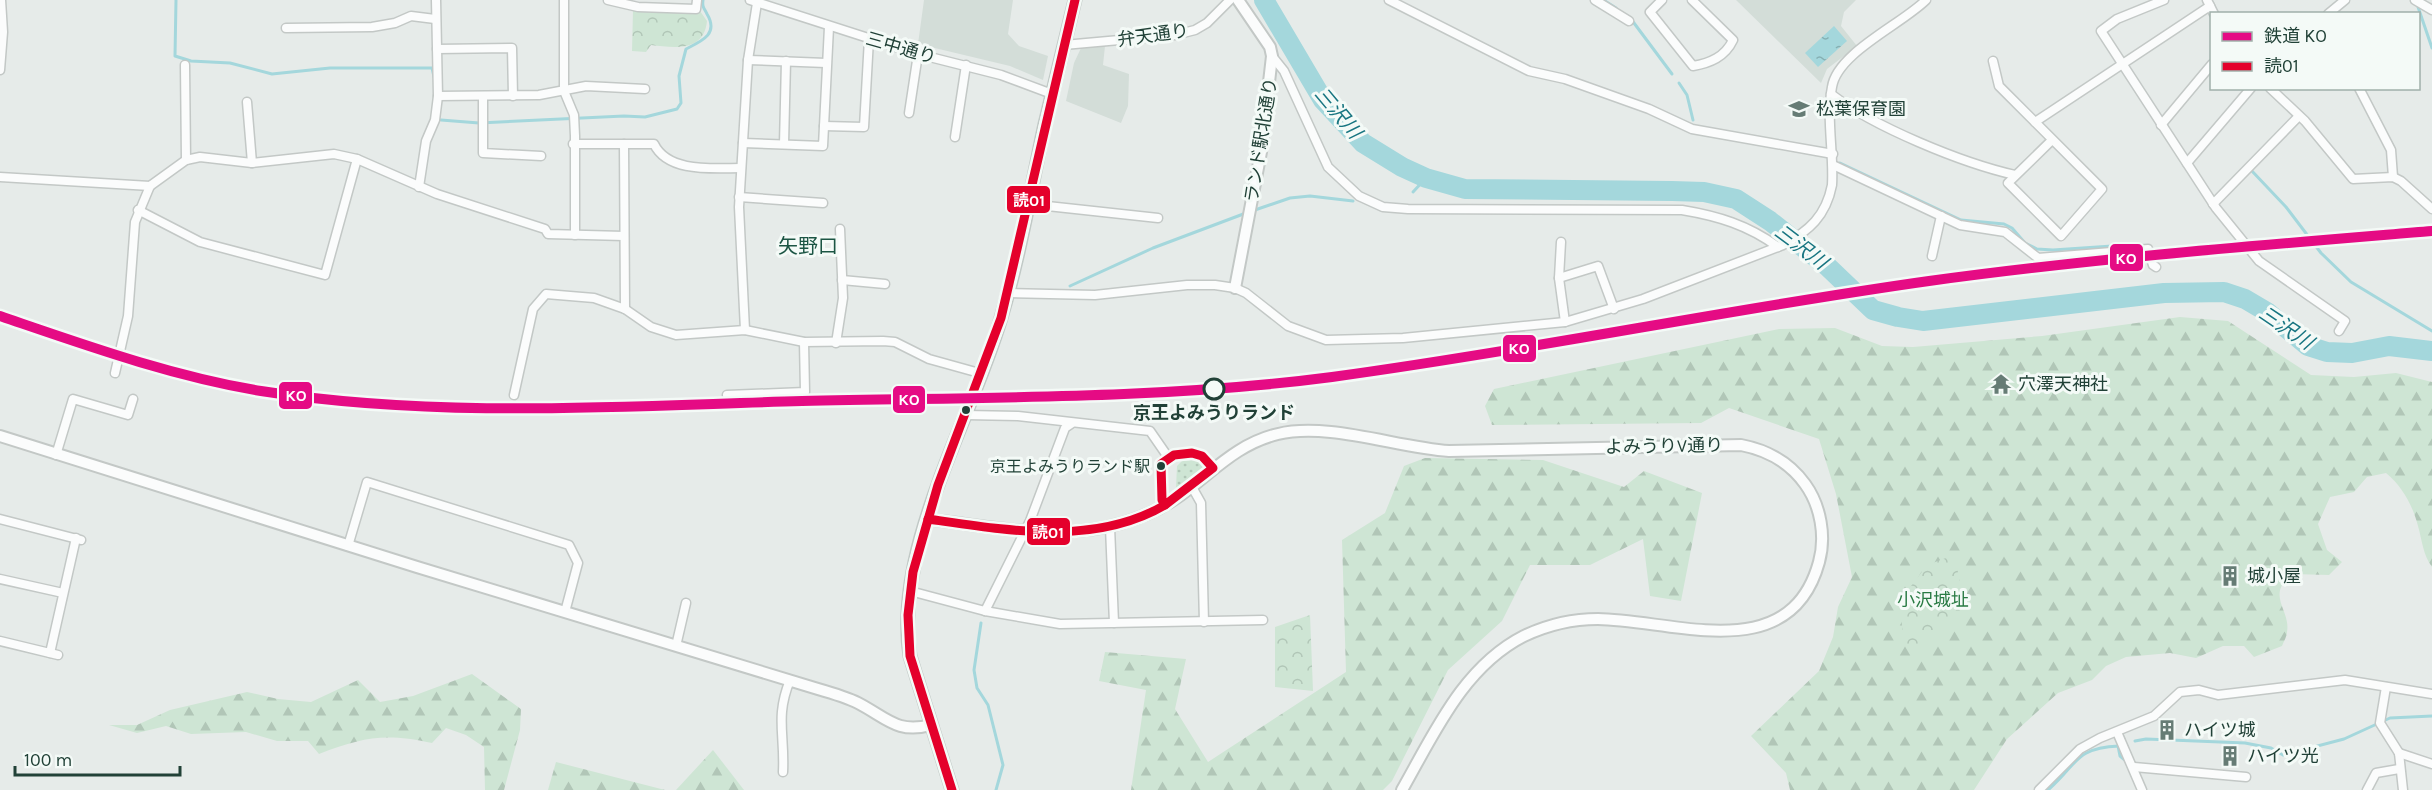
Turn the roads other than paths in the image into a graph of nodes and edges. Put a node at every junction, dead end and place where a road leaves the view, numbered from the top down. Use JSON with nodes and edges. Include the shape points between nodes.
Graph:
{"nodes":[{"id":1,"x":1,"y":0,"type":"edge"},
{"id":2,"x":436,"y":0,"type":"edge"},
{"id":3,"x":564,"y":0,"type":"edge"},
{"id":4,"x":608,"y":0,"type":"edge"},
{"id":5,"x":697,"y":0,"type":"edge"},
{"id":6,"x":1075,"y":0,"type":"edge"},
{"id":7,"x":1230,"y":0,"type":"edge"},
{"id":8,"x":1238,"y":0,"type":"edge"},
{"id":9,"x":1389,"y":0,"type":"edge"},
{"id":10,"x":1595,"y":0,"type":"edge"},
{"id":11,"x":1662,"y":0,"type":"edge"},
{"id":12,"x":1692,"y":0,"type":"edge"},
{"id":13,"x":1926,"y":0,"type":"edge"},
{"id":14,"x":2164,"y":0,"type":"edge"},
{"id":15,"x":2345,"y":0,"type":"edge"},
{"id":16,"x":2418,"y":1,"type":"edge"},
{"id":17,"x":753,"y":2,"type":"edge"},
{"id":18,"x":2211,"y":7,"type":"edge"},
{"id":19,"x":2432,"y":10,"type":"edge"},
{"id":20,"x":2330,"y":12,"type":"edge"},
{"id":21,"x":435,"y":19,"type":"junction"},
{"id":22,"x":1629,"y":21,"type":"dead end"},
{"id":23,"x":829,"y":27,"type":"junction"},
{"id":24,"x":286,"y":28,"type":"dead end"},
{"id":25,"x":869,"y":39,"type":"junction"},
{"id":26,"x":1064,"y":45,"type":"junction"},
{"id":27,"x":437,"y":50,"type":"junction"},
{"id":28,"x":918,"y":54,"type":"junction"},
{"id":29,"x":1272,"y":56,"type":"junction"},
{"id":30,"x":748,"y":60,"type":"junction"},
{"id":31,"x":786,"y":61,"type":"junction"},
{"id":32,"x":1993,"y":61,"type":"dead end"},
{"id":33,"x":826,"y":63,"type":"junction"},
{"id":34,"x":185,"y":65,"type":"dead end"},
{"id":35,"x":966,"y":65,"type":"junction"},
{"id":36,"x":2210,"y":65,"type":"edge"},
{"id":37,"x":2123,"y":66,"type":"junction"},
{"id":38,"x":0,"y":70,"type":"edge"},
{"id":39,"x":645,"y":89,"type":"dead end"},
{"id":40,"x":2250,"y":90,"type":"edge"},
{"id":41,"x":2272,"y":90,"type":"edge"},
{"id":42,"x":2360,"y":90,"type":"edge"},
{"id":43,"x":564,"y":91,"type":"junction"},
{"id":44,"x":1052,"y":94,"type":"junction"},
{"id":45,"x":1831,"y":94,"type":"junction"},
{"id":46,"x":438,"y":96,"type":"junction"},
{"id":47,"x":483,"y":96,"type":"junction"},
{"id":48,"x":513,"y":96,"type":"junction"},
{"id":49,"x":247,"y":102,"type":"dead end"},
{"id":50,"x":909,"y":113,"type":"dead end"},
{"id":51,"x":2298,"y":116,"type":"junction"},
{"id":52,"x":2035,"y":122,"type":"junction"},
{"id":53,"x":2161,"y":125,"type":"junction"},
{"id":54,"x":824,"y":126,"type":"junction"},
{"id":55,"x":955,"y":137,"type":"dead end"},
{"id":56,"x":2052,"y":140,"type":"junction"},
{"id":57,"x":743,"y":143,"type":"junction"},
{"id":58,"x":573,"y":144,"type":"junction"},
{"id":59,"x":624,"y":144,"type":"junction"},
{"id":60,"x":784,"y":144,"type":"junction"},
{"id":61,"x":1833,"y":154,"type":"junction"},
{"id":62,"x":541,"y":156,"type":"dead end"},
{"id":63,"x":186,"y":159,"type":"junction"},
{"id":64,"x":357,"y":159,"type":"junction"},
{"id":65,"x":252,"y":163,"type":"junction"},
{"id":66,"x":2187,"y":163,"type":"junction"},
{"id":67,"x":1833,"y":165,"type":"junction"},
{"id":68,"x":741,"y":168,"type":"junction"},
{"id":69,"x":2015,"y":175,"type":"junction"},
{"id":70,"x":0,"y":177,"type":"edge"},
{"id":71,"x":2393,"y":177,"type":"junction"},
{"id":72,"x":150,"y":186,"type":"junction"},
{"id":73,"x":419,"y":187,"type":"junction"},
{"id":74,"x":739,"y":197,"type":"junction"},
{"id":75,"x":823,"y":203,"type":"dead end"},
{"id":76,"x":1029,"y":204,"type":"junction"},
{"id":77,"x":2213,"y":204,"type":"junction"},
{"id":78,"x":2432,"y":209,"type":"edge"},
{"id":79,"x":138,"y":210,"type":"junction"},
{"id":80,"x":1941,"y":216,"type":"junction"},
{"id":81,"x":1158,"y":218,"type":"dead end"},
{"id":82,"x":840,"y":229,"type":"dead end"},
{"id":83,"x":574,"y":235,"type":"junction"},
{"id":84,"x":624,"y":236,"type":"junction"},
{"id":85,"x":1561,"y":242,"type":"dead end"},
{"id":86,"x":1780,"y":246,"type":"junction"},
{"id":87,"x":1932,"y":256,"type":"dead end"},
{"id":88,"x":2156,"y":267,"type":"dead end"},
{"id":89,"x":1559,"y":278,"type":"junction"},
{"id":90,"x":842,"y":280,"type":"junction"},
{"id":91,"x":885,"y":284,"type":"dead end"},
{"id":92,"x":1235,"y":288,"type":"junction"},
{"id":93,"x":1008,"y":293,"type":"junction"},
{"id":94,"x":625,"y":309,"type":"junction"},
{"id":95,"x":1614,"y":309,"type":"junction"},
{"id":96,"x":1565,"y":322,"type":"junction"},
{"id":97,"x":745,"y":330,"type":"junction"},
{"id":98,"x":2339,"y":331,"type":"dead end"},
{"id":99,"x":804,"y":342,"type":"junction"},
{"id":100,"x":836,"y":343,"type":"junction"},
{"id":101,"x":116,"y":373,"type":"dead end"},
{"id":102,"x":983,"y":374,"type":"junction"},
{"id":103,"x":514,"y":395,"type":"dead end"},
{"id":104,"x":727,"y":395,"type":"dead end"},
{"id":105,"x":133,"y":399,"type":"dead end"},
{"id":106,"x":966,"y":415,"type":"junction"},
{"id":107,"x":1071,"y":424,"type":"junction"},
{"id":108,"x":0,"y":436,"type":"edge"},
{"id":109,"x":56,"y":455,"type":"junction"},
{"id":110,"x":1168,"y":457,"type":"junction"},
{"id":111,"x":1213,"y":468,"type":"junction"},
{"id":112,"x":1192,"y":487,"type":"junction"},
{"id":113,"x":1165,"y":505,"type":"junction"},
{"id":114,"x":0,"y":519,"type":"edge"},
{"id":115,"x":928,"y":519,"type":"junction"},
{"id":116,"x":1110,"y":527,"type":"junction"},
{"id":117,"x":1025,"y":532,"type":"junction"},
{"id":118,"x":348,"y":546,"type":"junction"},
{"id":119,"x":0,"y":579,"type":"edge"},
{"id":120,"x":910,"y":591,"type":"junction"},
{"id":121,"x":63,"y":593,"type":"junction"},
{"id":122,"x":686,"y":603,"type":"dead end"},
{"id":123,"x":985,"y":611,"type":"junction"},
{"id":124,"x":565,"y":612,"type":"junction"},
{"id":125,"x":1263,"y":620,"type":"dead end"},
{"id":126,"x":1204,"y":622,"type":"junction"},
{"id":127,"x":1114,"y":623,"type":"junction"},
{"id":128,"x":0,"y":642,"type":"edge"},
{"id":129,"x":676,"y":646,"type":"junction"},
{"id":130,"x":790,"y":680,"type":"junction"},
{"id":131,"x":2386,"y":687,"type":"junction"},
{"id":132,"x":2432,"y":694,"type":"edge"},
{"id":133,"x":931,"y":725,"type":"junction"},
{"id":134,"x":2117,"y":732,"type":"junction"},
{"id":135,"x":2399,"y":753,"type":"junction"},
{"id":136,"x":2432,"y":764,"type":"edge"},
{"id":137,"x":2134,"y":767,"type":"junction"},
{"id":138,"x":2399,"y":770,"type":"junction"},
{"id":139,"x":783,"y":772,"type":"dead end"},
{"id":140,"x":2246,"y":777,"type":"dead end"},
{"id":141,"x":952,"y":790,"type":"edge"},
{"id":142,"x":1402,"y":790,"type":"edge"},
{"id":143,"x":2039,"y":790,"type":"edge"},
{"id":144,"x":2142,"y":790,"type":"edge"},
{"id":145,"x":2367,"y":790,"type":"edge"},
{"id":146,"x":2403,"y":790,"type":"edge"}],
"edges":[{"from":1,"to":38,"type":"street"},
{"from":2,"to":21,"type":"street"},
{"from":3,"to":43,"type":"street"},
{"from":4,"to":5,"type":"street","via":[[638,7],[696,9]]},
{"from":6,"to":26,"type":"main road"},
{"from":7,"to":26,"type":"street","name":"弁天通り","via":[[1195,30]]},
{"from":8,"to":29,"type":"street","name":"ランド駅北通り"},
{"from":9,"to":61,"type":"street","via":[[1529,71],[1565,79],[1692,129]]},
{"from":10,"to":22,"type":"street"},
{"from":11,"to":12,"type":"street","via":[[1650,12],[1693,66],[1712,62],[1729,49],[1733,40]]},
{"from":13,"to":45,"type":"street","via":[[1843,66],[1836,74]]},
{"from":14,"to":37,"type":"street","via":[[2117,19],[2101,32]]},
{"from":15,"to":20,"type":"street"},
{"from":16,"to":19,"type":"street"},
{"from":17,"to":23,"type":"street","name":"三中通り"},
{"from":17,"to":30,"type":"street"},
{"from":18,"to":37,"type":"street"},
{"from":21,"to":24,"type":"street","via":[[411,16],[372,27]]},
{"from":21,"to":27,"type":"street"},
{"from":23,"to":25,"type":"street","name":"三中通り"},
{"from":23,"to":33,"type":"street"},
{"from":25,"to":28,"type":"street","name":"三中通り"},
{"from":25,"to":54,"type":"street","via":[[864,128]]},
{"from":26,"to":44,"type":"main road"},
{"from":27,"to":46,"type":"street"},
{"from":27,"to":48,"type":"street","via":[[512,48]]},
{"from":28,"to":35,"type":"street","name":"三中通り"},
{"from":28,"to":50,"type":"street"},
{"from":29,"to":86,"type":"street","via":[[1284,71],[1328,167],[1359,196],[1383,207],[1682,210],[1740,224]]},
{"from":29,"to":92,"type":"street","name":"ランド駅北通り","via":[[1261,152]]},
{"from":30,"to":31,"type":"street"},
{"from":30,"to":57,"type":"street"},
{"from":31,"to":33,"type":"street"},
{"from":31,"to":60,"type":"street"},
{"from":32,"to":52,"type":"street","via":[[1999,86]]},
{"from":33,"to":54,"type":"street"},
{"from":34,"to":63,"type":"street"},
{"from":35,"to":44,"type":"street","name":"三中通り"},
{"from":35,"to":55,"type":"street"},
{"from":36,"to":53,"type":"street"},
{"from":37,"to":52,"type":"street"},
{"from":37,"to":53,"type":"street"},
{"from":39,"to":43,"type":"street","via":[[586,86]]},
{"from":40,"to":66,"type":"street"},
{"from":41,"to":51,"type":"street"},
{"from":42,"to":71,"type":"street","via":[[2391,150]]},
{"from":43,"to":48,"type":"street"},
{"from":43,"to":58,"type":"street","via":[[574,115]]},
{"from":44,"to":76,"type":"main road"},
{"from":45,"to":61,"type":"street"},
{"from":45,"to":69,"type":"street","via":[[1868,117],[1965,161]]},
{"from":46,"to":47,"type":"street"},
{"from":46,"to":73,"type":"street"},
{"from":47,"to":48,"type":"street"},
{"from":47,"to":62,"type":"street","via":[[483,153]]},
{"from":49,"to":65,"type":"street"},
{"from":51,"to":71,"type":"street","via":[[2332,150],[2353,179]]},
{"from":51,"to":77,"type":"street"},
{"from":52,"to":56,"type":"street"},
{"from":53,"to":66,"type":"street"},
{"from":54,"to":60,"type":"street","via":[[823,146]]},
{"from":56,"to":69,"type":"street"},
{"from":56,"to":69,"type":"street","via":[[2102,189],[2061,236],[2008,183]]},
{"from":57,"to":60,"type":"street"},
{"from":57,"to":68,"type":"street"},
{"from":58,"to":59,"type":"street"},
{"from":58,"to":83,"type":"street"},
{"from":59,"to":68,"type":"street","via":[[654,144],[658,152],[687,167]]},
{"from":59,"to":84,"type":"street"},
{"from":61,"to":67,"type":"street"},
{"from":63,"to":65,"type":"street"},
{"from":63,"to":72,"type":"street"},
{"from":64,"to":65,"type":"street","via":[[334,154]]},
{"from":64,"to":73,"type":"street"},
{"from":64,"to":79,"type":"street","via":[[325,275],[200,242]]},
{"from":66,"to":77,"type":"street"},
{"from":67,"to":80,"type":"street"},
{"from":67,"to":86,"type":"street","via":[[1830,196],[1815,224]]},
{"from":68,"to":74,"type":"street"},
{"from":70,"to":72,"type":"street"},
{"from":71,"to":78,"type":"street"},
{"from":72,"to":79,"type":"street"},
{"from":73,"to":83,"type":"street","via":[[545,229],[548,234]]},
{"from":74,"to":75,"type":"street"},
{"from":74,"to":97,"type":"street"},
{"from":76,"to":81,"type":"street"},
{"from":76,"to":93,"type":"main road"},
{"from":77,"to":98,"type":"street","via":[[2259,261],[2345,321]]},
{"from":79,"to":101,"type":"street","via":[[128,316]]},
{"from":80,"to":87,"type":"street"},
{"from":80,"to":88,"type":"street","via":[[1959,225],[2006,232],[2038,258],[2148,249]]},
{"from":82,"to":90,"type":"street"},
{"from":83,"to":84,"type":"street"},
{"from":84,"to":94,"type":"street"},
{"from":85,"to":89,"type":"street"},
{"from":86,"to":95,"type":"street"},
{"from":89,"to":95,"type":"street","via":[[1598,266]]},
{"from":89,"to":96,"type":"street"},
{"from":90,"to":91,"type":"street"},
{"from":90,"to":100,"type":"street"},
{"from":92,"to":93,"type":"street","via":[[1203,284],[1113,294]]},
{"from":92,"to":96,"type":"street","via":[[1288,326],[1326,340],[1474,333]]},
{"from":93,"to":102,"type":"main road"},
{"from":94,"to":97,"type":"street","via":[[651,327],[676,335]]},
{"from":94,"to":103,"type":"street","via":[[594,298],[546,294],[533,309]]},
{"from":95,"to":96,"type":"street"},
{"from":97,"to":99,"type":"street"},
{"from":99,"to":100,"type":"street"},
{"from":99,"to":104,"type":"street","via":[[805,392]]},
{"from":100,"to":102,"type":"street","via":[[895,342],[929,359]]},
{"from":102,"to":106,"type":"main road"},
{"from":105,"to":109,"type":"street","via":[[128,415],[73,399]]},
{"from":106,"to":107,"type":"street","via":[[1018,416]]},
{"from":106,"to":115,"type":"main road"},
{"from":107,"to":110,"type":"street","via":[[1150,431]]},
{"from":107,"to":117,"type":"street","via":[[1065,428]]},
{"from":108,"to":109,"type":"street"},
{"from":109,"to":118,"type":"street"},
{"from":110,"to":111,"type":"street","via":[[1198,454]]},
{"from":110,"to":113,"type":"street","via":[[1161,464]]},
{"from":111,"to":112,"type":"street","name":"よみうりV通り"},
{"from":111,"to":142,"type":"street","name":"よみうりV通り","via":[[1248,444],[1292,431],[1326,432],[1449,451],[1721,444],[1750,447],[1775,457],[1809,490],[1819,515],[1821,556],[1810,584],[1785,613],[1762,626],[1732,632],[1597,620],[1562,623],[1526,635],[1494,655],[1468,681]]},
{"from":112,"to":113,"type":"street","name":"よみうりV通り"},
{"from":112,"to":126,"type":"street","via":[[1201,504]]},
{"from":113,"to":116,"type":"street","name":"よみうりV通り"},
{"from":114,"to":121,"type":"street","via":[[79,539]]},
{"from":115,"to":117,"type":"street","name":"よみうりV通り"},
{"from":115,"to":120,"type":"main road"},
{"from":116,"to":117,"type":"street","name":"よみうりV通り","via":[[1067,533]]},
{"from":116,"to":127,"type":"street"},
{"from":117,"to":123,"type":"street"},
{"from":118,"to":124,"type":"street"},
{"from":118,"to":124,"type":"street","via":[[366,482],[569,545],[578,563]]},
{"from":119,"to":121,"type":"street"},
{"from":120,"to":123,"type":"street"},
{"from":120,"to":133,"type":"main road","via":[[908,645]]},
{"from":121,"to":128,"type":"street","via":[[54,654]]},
{"from":122,"to":129,"type":"street"},
{"from":123,"to":127,"type":"street","via":[[1060,624]]},
{"from":124,"to":129,"type":"street"},
{"from":125,"to":126,"type":"street"},
{"from":126,"to":127,"type":"street"},
{"from":129,"to":130,"type":"street"},
{"from":130,"to":133,"type":"street","via":[[850,699],[902,728]]},
{"from":130,"to":139,"type":"street","via":[[781,705]]},
{"from":131,"to":132,"type":"street"},
{"from":131,"to":134,"type":"street","via":[[2344,680],[2218,695],[2199,690],[2180,692],[2154,716]]},
{"from":131,"to":135,"type":"street","via":[[2380,723]]},
{"from":133,"to":141,"type":"main road"},
{"from":134,"to":137,"type":"street"},
{"from":134,"to":143,"type":"street","via":[[2080,749]]},
{"from":135,"to":136,"type":"street"},
{"from":135,"to":138,"type":"street"},
{"from":137,"to":140,"type":"street"},
{"from":137,"to":144,"type":"street"},
{"from":138,"to":145,"type":"street","via":[[2376,773]]},
{"from":138,"to":146,"type":"street"}]}
